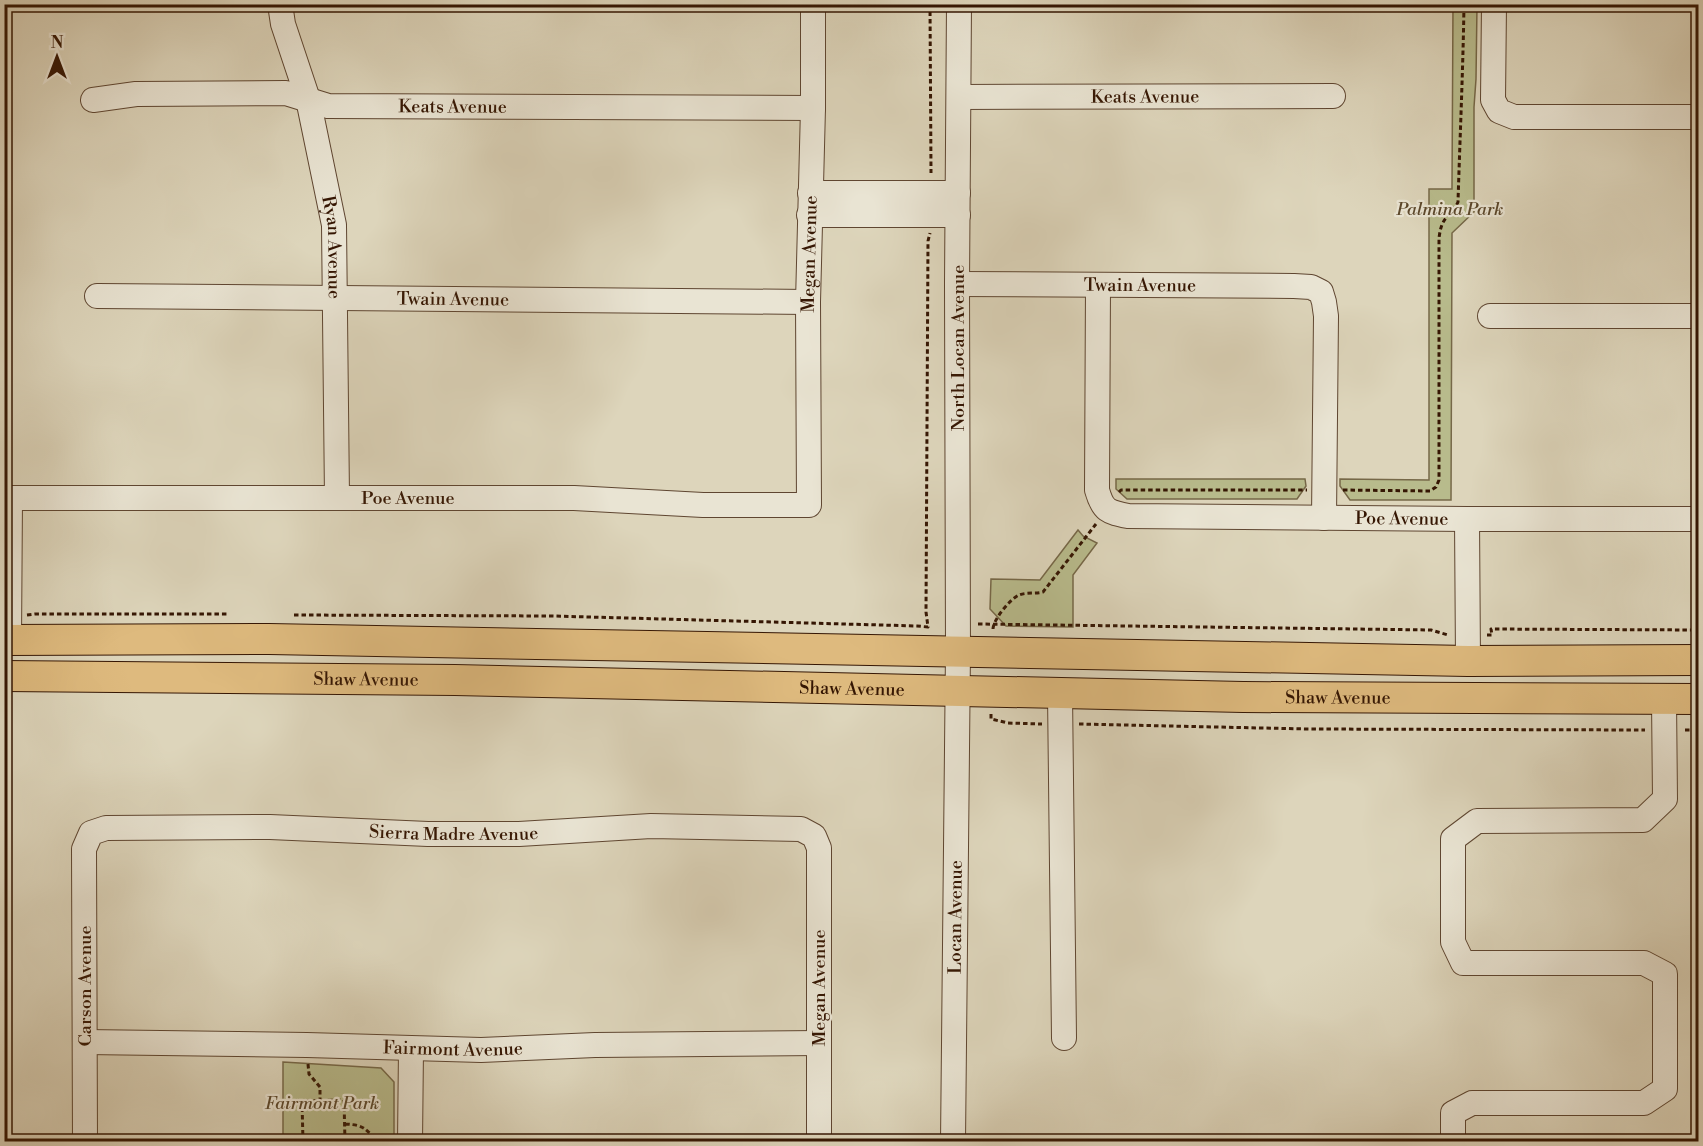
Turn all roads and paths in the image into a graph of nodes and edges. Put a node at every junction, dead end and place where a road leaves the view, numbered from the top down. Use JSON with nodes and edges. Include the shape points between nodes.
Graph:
{"nodes":[{"id":1,"x":280,"y":4,"type":"edge"},
{"id":2,"x":813,"y":4,"type":"edge"},
{"id":3,"x":930,"y":4,"type":"edge"},
{"id":4,"x":959,"y":4,"type":"edge"},
{"id":5,"x":1494,"y":4,"type":"edge"},
{"id":6,"x":1333,"y":96,"type":"dead end"},
{"id":7,"x":959,"y":97,"type":"junction"},
{"id":8,"x":308,"y":99,"type":"junction"},
{"id":9,"x":93,"y":100,"type":"dead end"},
{"id":10,"x":813,"y":108,"type":"junction"},
{"id":11,"x":1698,"y":117,"type":"edge"},
{"id":12,"x":931,"y":178,"type":"dead end"},
{"id":13,"x":810,"y":204,"type":"junction"},
{"id":14,"x":958,"y":204,"type":"junction"},
{"id":15,"x":931,"y":229,"type":"dead end"},
{"id":16,"x":957,"y":284,"type":"junction"},
{"id":17,"x":1098,"y":285,"type":"junction"},
{"id":18,"x":97,"y":296,"type":"dead end"},
{"id":19,"x":335,"y":298,"type":"junction"},
{"id":20,"x":808,"y":302,"type":"junction"},
{"id":21,"x":1490,"y":316,"type":"dead end"},
{"id":22,"x":1698,"y":316,"type":"edge"},
{"id":23,"x":337,"y":497,"type":"junction"},
{"id":24,"x":7,"y":498,"type":"edge"},
{"id":25,"x":809,"y":505,"type":"joint"},
{"id":26,"x":1324,"y":518,"type":"junction"},
{"id":27,"x":1467,"y":519,"type":"junction"},
{"id":28,"x":1698,"y":519,"type":"edge"},
{"id":29,"x":235,"y":615,"type":"dead end"},
{"id":30,"x":294,"y":615,"type":"dead end"},
{"id":31,"x":993,"y":623,"type":"dead end"},
{"id":32,"x":1698,"y":630,"type":"edge"},
{"id":33,"x":10,"y":635,"type":"edge"},
{"id":34,"x":1468,"y":648,"type":"junction"},
{"id":35,"x":958,"y":651,"type":"junction"},
{"id":36,"x":1698,"y":660,"type":"edge"},
{"id":37,"x":4,"y":676,"type":"edge"},
{"id":38,"x":957,"y":691,"type":"junction"},
{"id":39,"x":1060,"y":694,"type":"junction"},
{"id":40,"x":1242,"y":697,"type":"junction"},
{"id":41,"x":1698,"y":699,"type":"edge"},
{"id":42,"x":1664,"y":700,"type":"junction"},
{"id":43,"x":91,"y":833,"type":"joint"},
{"id":44,"x":814,"y":836,"type":"joint"},
{"id":45,"x":1064,"y":1038,"type":"dead end"},
{"id":46,"x":85,"y":1042,"type":"junction"},
{"id":47,"x":819,"y":1043,"type":"junction"},
{"id":48,"x":307,"y":1044,"type":"junction"},
{"id":49,"x":411,"y":1048,"type":"junction"},
{"id":50,"x":320,"y":1100,"type":"junction"},
{"id":51,"x":345,"y":1124,"type":"junction"},
{"id":52,"x":85,"y":1142,"type":"edge"},
{"id":53,"x":303,"y":1142,"type":"edge"},
{"id":54,"x":345,"y":1142,"type":"edge"},
{"id":55,"x":380,"y":1142,"type":"edge"},
{"id":56,"x":410,"y":1142,"type":"edge"},
{"id":57,"x":819,"y":1142,"type":"edge"},
{"id":58,"x":953,"y":1142,"type":"edge"},
{"id":59,"x":1453,"y":1142,"type":"edge"}],
"edges":[{"from":1,"to":8,"type":"street","name":"Ryan Avenue"},
{"from":2,"to":10,"type":"street","name":"Megan Avenue"},
{"from":3,"to":12,"type":"path"},
{"from":4,"to":7,"type":"street","name":"North Locan Avenue"},
{"from":5,"to":11,"type":"street","via":[[1493,100],[1499,111],[1514,117]]},
{"from":6,"to":7,"type":"street","name":"Keats Avenue"},
{"from":7,"to":14,"type":"street","name":"North Locan Avenue"},
{"from":8,"to":9,"type":"street","name":"Keats Avenue","via":[[286,93],[240,93],[135,94]]},
{"from":8,"to":10,"type":"street","name":"Keats Avenue","via":[[328,106]]},
{"from":8,"to":19,"type":"street","name":"Ryan Avenue","via":[[334,225]]},
{"from":10,"to":13,"type":"street","name":"Megan Avenue"},
{"from":13,"to":14,"type":"street"},
{"from":13,"to":20,"type":"street","name":"Megan Avenue"},
{"from":14,"to":16,"type":"street","name":"North Locan Avenue"},
{"from":15,"to":30,"type":"path","via":[[928,627],[553,616]]},
{"from":16,"to":17,"type":"street","name":"Twain Avenue"},
{"from":16,"to":35,"type":"street","name":"North Locan Avenue"},
{"from":17,"to":26,"type":"street","name":"Poe Avenue","via":[[1097,490],[1106,510],[1128,516]]},
{"from":17,"to":26,"type":"street","name":"Twain Avenue","via":[[1294,286],[1320,292],[1326,316]]},
{"from":18,"to":19,"type":"street","name":"Twain Avenue"},
{"from":19,"to":20,"type":"street","name":"Twain Avenue"},
{"from":19,"to":23,"type":"street","name":"Ryan Avenue"},
{"from":20,"to":25,"type":"street","name":"Megan Avenue"},
{"from":21,"to":22,"type":"street"},
{"from":23,"to":24,"type":"street","name":"Poe Avenue"},
{"from":23,"to":25,"type":"street","name":"Poe Avenue","via":[[574,498],[703,505]]},
{"from":24,"to":33,"type":"street"},
{"from":26,"to":27,"type":"street","name":"Poe Avenue"},
{"from":27,"to":28,"type":"street","name":"Poe Avenue"},
{"from":27,"to":34,"type":"street"},
{"from":29,"to":33,"type":"path","via":[[35,614]]},
{"from":31,"to":34,"type":"path","via":[[1431,630]]},
{"from":32,"to":34,"type":"path","via":[[1491,629],[1491,635]]},
{"from":33,"to":35,"type":"main road"},
{"from":34,"to":35,"type":"main road"},
{"from":34,"to":36,"type":"main road"},
{"from":34,"to":40,"type":"main road","via":[[1465,669],[1449,680],[1313,682]]},
{"from":35,"to":38,"type":"street","name":"North Locan Avenue"},
{"from":37,"to":38,"type":"main road","name":"Shaw Avenue","via":[[455,680]]},
{"from":38,"to":39,"type":"main road","name":"Shaw Avenue"},
{"from":38,"to":58,"type":"street","name":"Locan Avenue"},
{"from":39,"to":40,"type":"main road","name":"Shaw Avenue"},
{"from":39,"to":45,"type":"street"},
{"from":40,"to":42,"type":"main road","name":"Shaw Avenue"},
{"from":41,"to":42,"type":"main road","name":"Shaw Avenue"},
{"from":42,"to":59,"type":"street","via":[[1665,799],[1643,820],[1477,821],[1453,839],[1453,942],[1463,963],[1644,963],[1665,974],[1665,1089],[1644,1103],[1472,1103],[1453,1113]]},
{"from":43,"to":44,"type":"street","name":"Sierra Madre Avenue","via":[[106,828],[270,827],[519,834],[651,826],[801,829]]},
{"from":43,"to":46,"type":"street","name":"Carson Avenue","via":[[84,849]]},
{"from":44,"to":47,"type":"street","name":"Megan Avenue","via":[[819,848]]},
{"from":46,"to":48,"type":"street","name":"Fairmont Avenue"},
{"from":46,"to":52,"type":"street","name":"Carson Avenue"},
{"from":47,"to":49,"type":"street","name":"Fairmont Avenue"},
{"from":47,"to":57,"type":"street","name":"Megan Avenue"},
{"from":48,"to":49,"type":"street","name":"Fairmont Avenue"},
{"from":48,"to":50,"type":"path","via":[[309,1074],[320,1088]]},
{"from":49,"to":56,"type":"street"},
{"from":50,"to":51,"type":"path","via":[[344,1100]]},
{"from":50,"to":53,"type":"path","via":[[302,1101]]},
{"from":51,"to":54,"type":"path"},
{"from":51,"to":55,"type":"path","via":[[369,1131]]}]}
